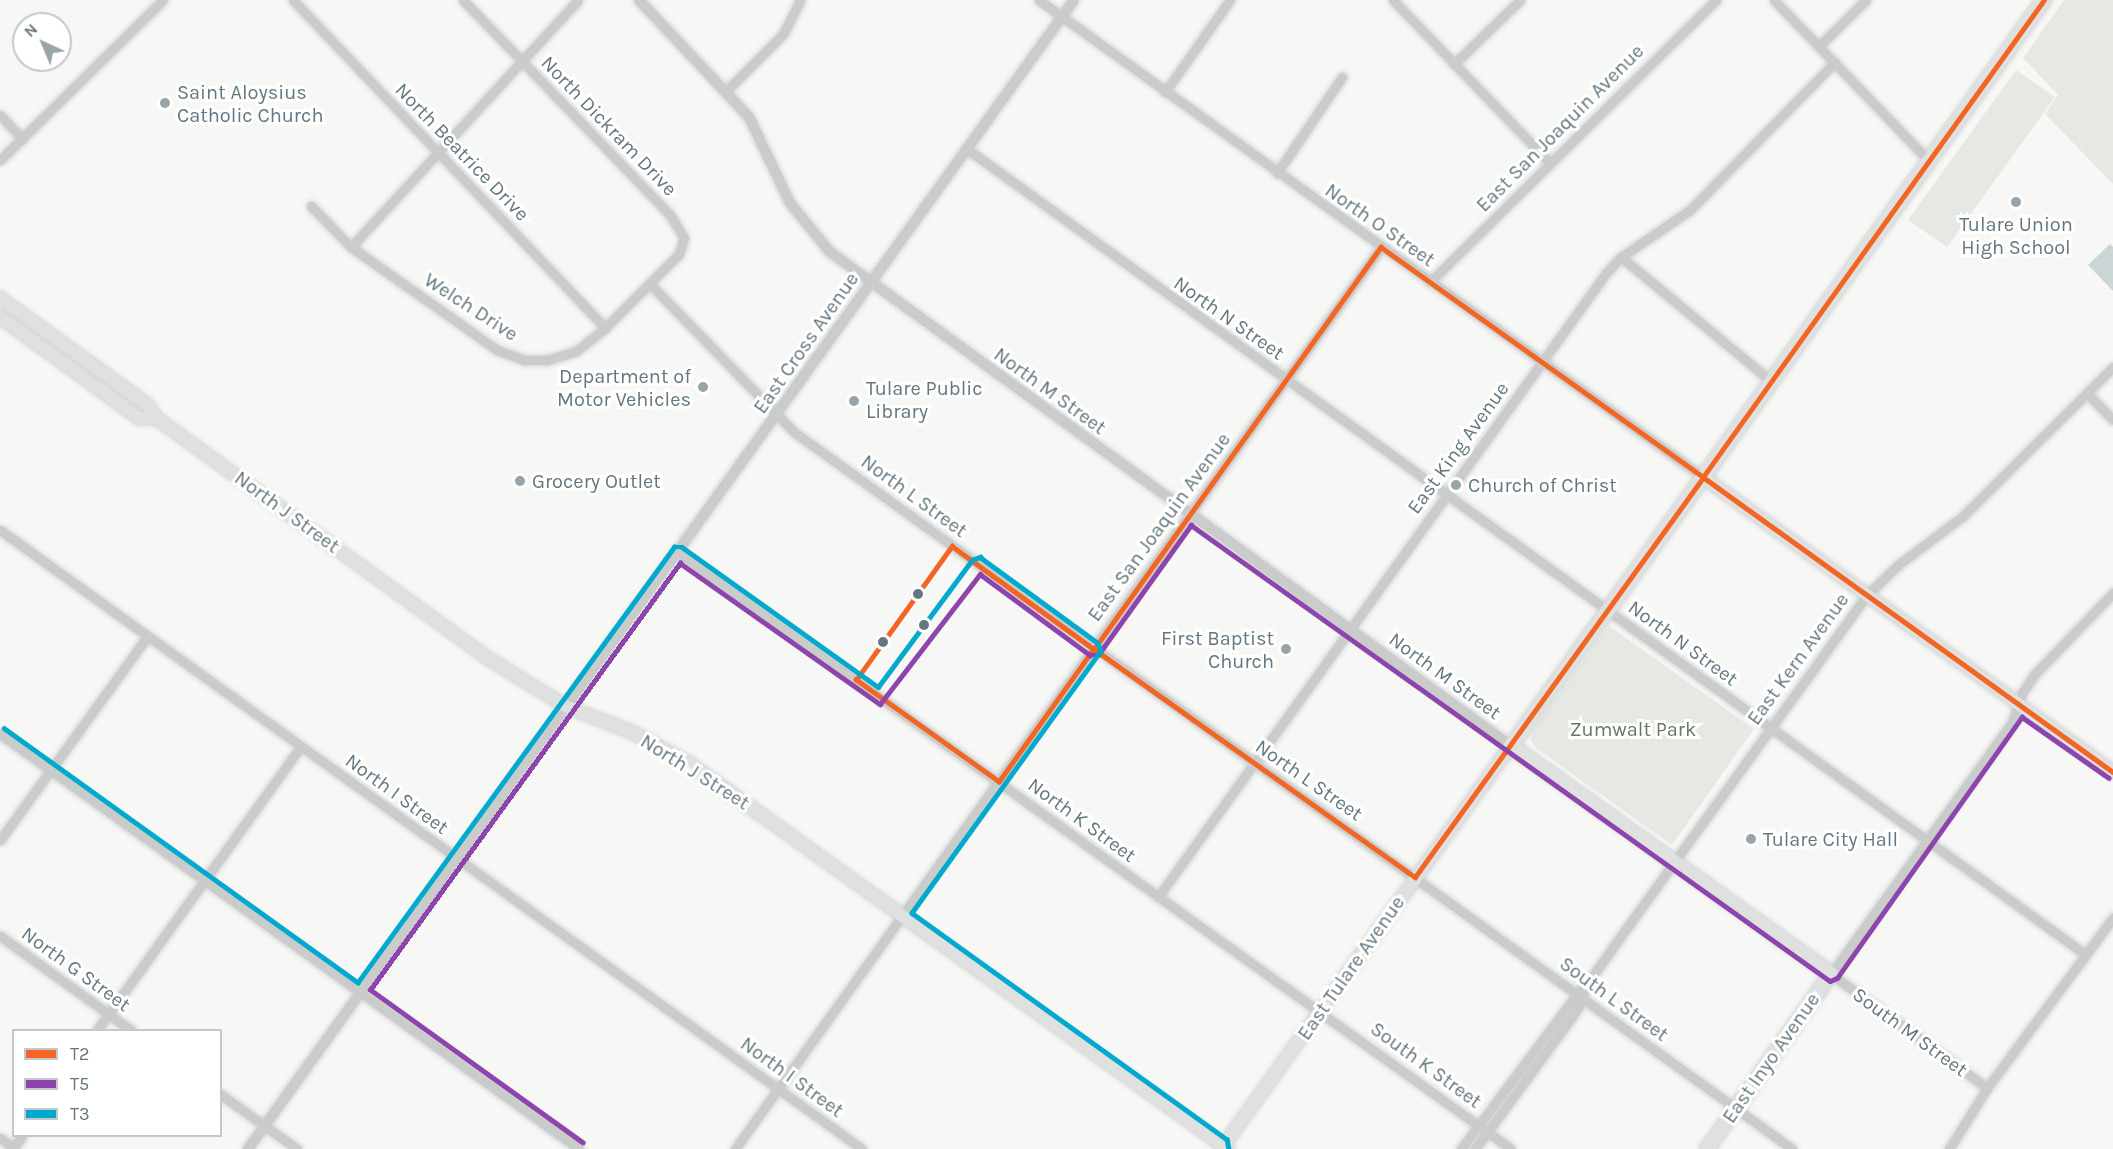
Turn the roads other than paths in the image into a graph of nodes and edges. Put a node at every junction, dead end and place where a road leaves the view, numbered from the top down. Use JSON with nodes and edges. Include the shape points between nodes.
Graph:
{"nodes":[{"id":1,"x":163,"y":0,"type":"edge"},
{"id":2,"x":293,"y":0,"type":"edge"},
{"id":3,"x":463,"y":0,"type":"edge"},
{"id":4,"x":578,"y":0,"type":"edge"},
{"id":5,"x":639,"y":0,"type":"edge"},
{"id":6,"x":800,"y":0,"type":"edge"},
{"id":7,"x":1039,"y":0,"type":"edge"},
{"id":8,"x":1074,"y":0,"type":"edge"},
{"id":9,"x":1230,"y":0,"type":"edge"},
{"id":10,"x":1393,"y":0,"type":"edge"},
{"id":11,"x":1520,"y":0,"type":"edge"},
{"id":12,"x":1716,"y":0,"type":"edge"},
{"id":13,"x":1774,"y":0,"type":"edge"},
{"id":14,"x":1866,"y":0,"type":"edge"},
{"id":15,"x":2044,"y":0,"type":"edge"},
{"id":16,"x":1061,"y":18,"type":"junction"},
{"id":17,"x":1819,"y":46,"type":"junction"},
{"id":18,"x":522,"y":61,"type":"junction"},
{"id":19,"x":1835,"y":62,"type":"junction"},
{"id":20,"x":1454,"y":64,"type":"junction"},
{"id":21,"x":1342,"y":77,"type":"dead end"},
{"id":22,"x":726,"y":91,"type":"junction"},
{"id":23,"x":1165,"y":92,"type":"junction"},
{"id":24,"x":0,"y":115,"type":"edge"},
{"id":25,"x":22,"y":139,"type":"junction"},
{"id":26,"x":967,"y":149,"type":"junction"},
{"id":27,"x":438,"y":153,"type":"junction"},
{"id":28,"x":0,"y":160,"type":"edge"},
{"id":29,"x":1929,"y":161,"type":"junction"},
{"id":30,"x":1550,"y":164,"type":"junction"},
{"id":31,"x":1277,"y":173,"type":"junction"},
{"id":32,"x":311,"y":206,"type":"dead end"},
{"id":33,"x":351,"y":247,"type":"junction"},
{"id":34,"x":1382,"y":247,"type":"junction"},
{"id":35,"x":1621,"y":257,"type":"junction"},
{"id":36,"x":1430,"y":282,"type":"junction"},
{"id":37,"x":870,"y":283,"type":"junction"},
{"id":38,"x":651,"y":285,"type":"junction"},
{"id":39,"x":0,"y":298,"type":"edge"},
{"id":40,"x":0,"y":317,"type":"edge"},
{"id":41,"x":605,"y":328,"type":"junction"},
{"id":42,"x":1542,"y":362,"type":"junction"},
{"id":43,"x":2113,"y":367,"type":"edge"},
{"id":44,"x":1287,"y":381,"type":"junction"},
{"id":45,"x":1771,"y":381,"type":"junction"},
{"id":46,"x":2087,"y":393,"type":"junction"},
{"id":47,"x":776,"y":417,"type":"junction"},
{"id":48,"x":156,"y":418,"type":"junction"},
{"id":49,"x":2113,"y":420,"type":"edge"},
{"id":50,"x":1703,"y":477,"type":"junction"},
{"id":51,"x":1446,"y":496,"type":"junction"},
{"id":52,"x":1189,"y":514,"type":"junction"},
{"id":53,"x":0,"y":530,"type":"edge"},
{"id":54,"x":678,"y":553,"type":"junction"},
{"id":55,"x":2113,"y":593,"type":"edge"},
{"id":56,"x":1867,"y":595,"type":"junction"},
{"id":57,"x":1606,"y":610,"type":"junction"},
{"id":58,"x":1350,"y":629,"type":"junction"},
{"id":59,"x":147,"y":636,"type":"junction"},
{"id":60,"x":1094,"y":648,"type":"junction"},
{"id":61,"x":2019,"y":705,"type":"junction"},
{"id":62,"x":565,"y":706,"type":"junction"},
{"id":63,"x":1770,"y":728,"type":"junction"},
{"id":64,"x":0,"y":734,"type":"edge"},
{"id":65,"x":1510,"y":746,"type":"junction"},
{"id":66,"x":300,"y":747,"type":"junction"},
{"id":67,"x":1254,"y":763,"type":"junction"},
{"id":68,"x":50,"y":770,"type":"junction"},
{"id":69,"x":2113,"y":772,"type":"edge"},
{"id":70,"x":999,"y":782,"type":"junction"},
{"id":71,"x":0,"y":840,"type":"edge"},
{"id":72,"x":1927,"y":841,"type":"junction"},
{"id":73,"x":456,"y":860,"type":"junction"},
{"id":74,"x":1673,"y":862,"type":"junction"},
{"id":75,"x":1415,"y":877,"type":"junction"},
{"id":76,"x":204,"y":880,"type":"junction"},
{"id":77,"x":1158,"y":897,"type":"junction"},
{"id":78,"x":902,"y":915,"type":"junction"},
{"id":79,"x":2113,"y":918,"type":"edge"},
{"id":80,"x":0,"y":936,"type":"edge"},
{"id":81,"x":2086,"y":955,"type":"junction"},
{"id":82,"x":1831,"y":974,"type":"junction"},
{"id":83,"x":1584,"y":988,"type":"junction"},
{"id":84,"x":360,"y":992,"type":"junction"},
{"id":85,"x":1574,"y":993,"type":"junction"},
{"id":86,"x":1583,"y":999,"type":"junction"},
{"id":87,"x":1320,"y":1011,"type":"junction"},
{"id":88,"x":108,"y":1014,"type":"junction"},
{"id":89,"x":98,"y":1029,"type":"edge"},
{"id":90,"x":130,"y":1029,"type":"edge"},
{"id":91,"x":1987,"y":1088,"type":"junction"},
{"id":92,"x":778,"y":1089,"type":"junction"},
{"id":93,"x":222,"y":1095,"type":"edge"},
{"id":94,"x":1736,"y":1109,"type":"junction"},
{"id":95,"x":1479,"y":1125,"type":"junction"},
{"id":96,"x":265,"y":1126,"type":"junction"},
{"id":97,"x":1488,"y":1132,"type":"junction"},
{"id":98,"x":0,"y":1138,"type":"edge"},
{"id":99,"x":13,"y":1148,"type":"edge"},
{"id":100,"x":1224,"y":1148,"type":"edge"},
{"id":101,"x":248,"y":1149,"type":"edge"},
{"id":102,"x":297,"y":1149,"type":"edge"},
{"id":103,"x":579,"y":1149,"type":"edge"},
{"id":104,"x":735,"y":1149,"type":"edge"},
{"id":105,"x":862,"y":1149,"type":"edge"},
{"id":106,"x":1461,"y":1149,"type":"edge"},
{"id":107,"x":1475,"y":1149,"type":"edge"},
{"id":108,"x":1511,"y":1149,"type":"edge"},
{"id":109,"x":1707,"y":1149,"type":"edge"},
{"id":110,"x":1792,"y":1149,"type":"edge"},
{"id":111,"x":1949,"y":1149,"type":"edge"}],
"edges":[{"from":1,"to":25,"type":"street"},
{"from":2,"to":27,"type":"street","name":"North Beatrice Drive"},
{"from":3,"to":18,"type":"street","name":"North Dickram Drive"},
{"from":4,"to":18,"type":"street"},
{"from":5,"to":22,"type":"street","name":"North M Street"},
{"from":6,"to":22,"type":"street","via":[[783,34]]},
{"from":7,"to":16,"type":"street","name":"North O Street"},
{"from":8,"to":16,"type":"street","name":"East Cross Avenue"},
{"from":9,"to":23,"type":"street"},
{"from":10,"to":20,"type":"street"},
{"from":11,"to":20,"type":"street"},
{"from":12,"to":30,"type":"street","name":"East San Joaquin Avenue"},
{"from":13,"to":17,"type":"street"},
{"from":14,"to":17,"type":"street"},
{"from":15,"to":29,"type":"main road","name":"East Tulare Avenue"},
{"from":16,"to":23,"type":"street","name":"North O Street"},
{"from":16,"to":26,"type":"street","name":"East Cross Avenue"},
{"from":17,"to":19,"type":"street"},
{"from":18,"to":27,"type":"street"},
{"from":18,"to":38,"type":"street","name":"North Dickram Drive","via":[[681,229],[684,238],[679,254]]},
{"from":19,"to":29,"type":"street"},
{"from":19,"to":35,"type":"street","name":"East King Avenue","via":[[1690,210]]},
{"from":20,"to":30,"type":"street"},
{"from":21,"to":31,"type":"street"},
{"from":22,"to":37,"type":"street","name":"North M Street","via":[[758,132],[798,216],[818,241]]},
{"from":23,"to":31,"type":"street","name":"North O Street"},
{"from":24,"to":25,"type":"street"},
{"from":25,"to":28,"type":"street"},
{"from":26,"to":37,"type":"street","name":"East Cross Avenue"},
{"from":26,"to":44,"type":"street","name":"North N Street"},
{"from":27,"to":33,"type":"street"},
{"from":27,"to":41,"type":"street","name":"North Beatrice Drive"},
{"from":29,"to":45,"type":"main road","name":"East Tulare Avenue"},
{"from":30,"to":36,"type":"street","name":"East San Joaquin Avenue"},
{"from":31,"to":34,"type":"street","name":"North O Street"},
{"from":32,"to":33,"type":"street","name":"Welch Drive"},
{"from":33,"to":41,"type":"street","name":"Welch Drive","via":[[497,350],[524,360],[547,360],[576,351]]},
{"from":34,"to":36,"type":"street","name":"North O Street"},
{"from":34,"to":44,"type":"street","name":"East San Joaquin Avenue"},
{"from":35,"to":42,"type":"street","name":"East King Avenue"},
{"from":35,"to":45,"type":"street"},
{"from":36,"to":42,"type":"street","name":"North O Street"},
{"from":37,"to":47,"type":"street","name":"East Cross Avenue"},
{"from":37,"to":52,"type":"street","name":"North M Street"},
{"from":38,"to":41,"type":"street","name":"Welch Drive"},
{"from":38,"to":47,"type":"street","name":"North L Street"},
{"from":39,"to":48,"type":"main road","name":"North J Street","via":[[148,405]]},
{"from":40,"to":48,"type":"main road","name":"North J Street","via":[[140,418]]},
{"from":42,"to":50,"type":"street","name":"North O Street"},
{"from":42,"to":51,"type":"street","name":"East King Avenue"},
{"from":43,"to":46,"type":"street","name":"East Kern Avenue"},
{"from":44,"to":51,"type":"street","name":"North N Street"},
{"from":44,"to":52,"type":"street","name":"East San Joaquin Avenue"},
{"from":45,"to":50,"type":"main road","name":"East Tulare Avenue"},
{"from":46,"to":49,"type":"street"},
{"from":46,"to":56,"type":"street","name":"East Kern Avenue","via":[[1956,523],[1898,565]]},
{"from":47,"to":54,"type":"street","name":"East Cross Avenue"},
{"from":47,"to":60,"type":"street","name":"North L Street"},
{"from":48,"to":62,"type":"main road","name":"North J Street","via":[[489,659]]},
{"from":50,"to":56,"type":"main road"},
{"from":50,"to":57,"type":"main road","name":"East Tulare Avenue"},
{"from":51,"to":57,"type":"street","name":"North N Street"},
{"from":51,"to":58,"type":"street","name":"East King Avenue"},
{"from":52,"to":58,"type":"street","name":"North M Street"},
{"from":52,"to":60,"type":"street","name":"East San Joaquin Avenue"},
{"from":53,"to":59,"type":"street","name":"North I Street"},
{"from":54,"to":62,"type":"street","name":"East Cross Avenue"},
{"from":54,"to":70,"type":"street","name":"North K Street"},
{"from":55,"to":61,"type":"street","name":"East Inyo Avenue","via":[[2034,675]]},
{"from":56,"to":61,"type":"main road"},
{"from":56,"to":63,"type":"street","name":"East Kern Avenue"},
{"from":57,"to":63,"type":"street","name":"North N Street"},
{"from":57,"to":65,"type":"main road","name":"East Tulare Avenue"},
{"from":58,"to":65,"type":"street","name":"North M Street"},
{"from":58,"to":67,"type":"street","name":"East King Avenue"},
{"from":59,"to":66,"type":"street","name":"North I Street"},
{"from":59,"to":68,"type":"street"},
{"from":60,"to":67,"type":"street","name":"North L Street"},
{"from":60,"to":70,"type":"street","name":"East San Joaquin Avenue"},
{"from":61,"to":69,"type":"main road"},
{"from":61,"to":72,"type":"street","name":"East Inyo Avenue","via":[[2012,722]]},
{"from":62,"to":73,"type":"street","name":"East Cross Avenue"},
{"from":62,"to":78,"type":"main road","name":"North J Street","via":[[634,733],[689,763]]},
{"from":63,"to":72,"type":"street","name":"North N Street"},
{"from":63,"to":74,"type":"street","name":"East Kern Avenue"},
{"from":64,"to":68,"type":"street"},
{"from":65,"to":74,"type":"main road","name":"South M Street"},
{"from":65,"to":75,"type":"main road","name":"East Tulare Avenue"},
{"from":66,"to":73,"type":"street","name":"North I Street"},
{"from":66,"to":76,"type":"street"},
{"from":67,"to":75,"type":"street","name":"North L Street"},
{"from":67,"to":77,"type":"street","name":"East King Avenue"},
{"from":68,"to":71,"type":"street"},
{"from":68,"to":76,"type":"street"},
{"from":70,"to":77,"type":"street","name":"North K Street"},
{"from":70,"to":78,"type":"street","name":"East San Joaquin Avenue"},
{"from":72,"to":81,"type":"street","name":"North N Street"},
{"from":72,"to":82,"type":"street","name":"East Inyo Avenue"},
{"from":73,"to":84,"type":"street","name":"East Cross Avenue"},
{"from":73,"to":92,"type":"street","name":"North I Street"},
{"from":74,"to":82,"type":"main road","name":"South M Street"},
{"from":74,"to":83,"type":"street","name":"East Kern Avenue"},
{"from":75,"to":85,"type":"street","name":"South L Street"},
{"from":75,"to":87,"type":"main road","name":"East Tulare Avenue"},
{"from":76,"to":84,"type":"street"},
{"from":76,"to":88,"type":"street"},
{"from":77,"to":87,"type":"street","name":"North K Street"},
{"from":78,"to":92,"type":"street","name":"East San Joaquin Avenue"},
{"from":78,"to":100,"type":"main road","name":"North J Street"},
{"from":79,"to":81,"type":"street"},
{"from":80,"to":88,"type":"street","name":"North G Street"},
{"from":81,"to":91,"type":"street"},
{"from":82,"to":91,"type":"street","name":"South M Street"},
{"from":82,"to":94,"type":"main road","name":"East Inyo Avenue"},
{"from":83,"to":85,"type":"street","name":"East Kern Avenue"},
{"from":83,"to":86,"type":"street"},
{"from":84,"to":96,"type":"street","name":"East Cross Avenue"},
{"from":84,"to":103,"type":"street"},
{"from":85,"to":86,"type":"street","name":"South L Street"},
{"from":85,"to":95,"type":"street","name":"East Kern Avenue"},
{"from":86,"to":94,"type":"street","name":"South L Street"},
{"from":86,"to":97,"type":"street"},
{"from":87,"to":95,"type":"street","name":"South K Street"},
{"from":87,"to":100,"type":"main road","name":"East Tulare Avenue"},
{"from":88,"to":89,"type":"street"},
{"from":88,"to":90,"type":"street","name":"North G Street"},
{"from":91,"to":111,"type":"street"},
{"from":92,"to":104,"type":"street","name":"East San Joaquin Avenue"},
{"from":92,"to":105,"type":"street","name":"North I Street"},
{"from":93,"to":96,"type":"street"},
{"from":94,"to":109,"type":"main road","name":"East Inyo Avenue"},
{"from":94,"to":110,"type":"street","name":"South L Street"},
{"from":95,"to":97,"type":"street","name":"South K Street"},
{"from":95,"to":106,"type":"street","name":"East Kern Avenue"},
{"from":96,"to":101,"type":"street","name":"East Cross Avenue"},
{"from":96,"to":102,"type":"street"},
{"from":97,"to":107,"type":"street"},
{"from":97,"to":108,"type":"street","name":"South K Street"},
{"from":98,"to":99,"type":"street"}]}
